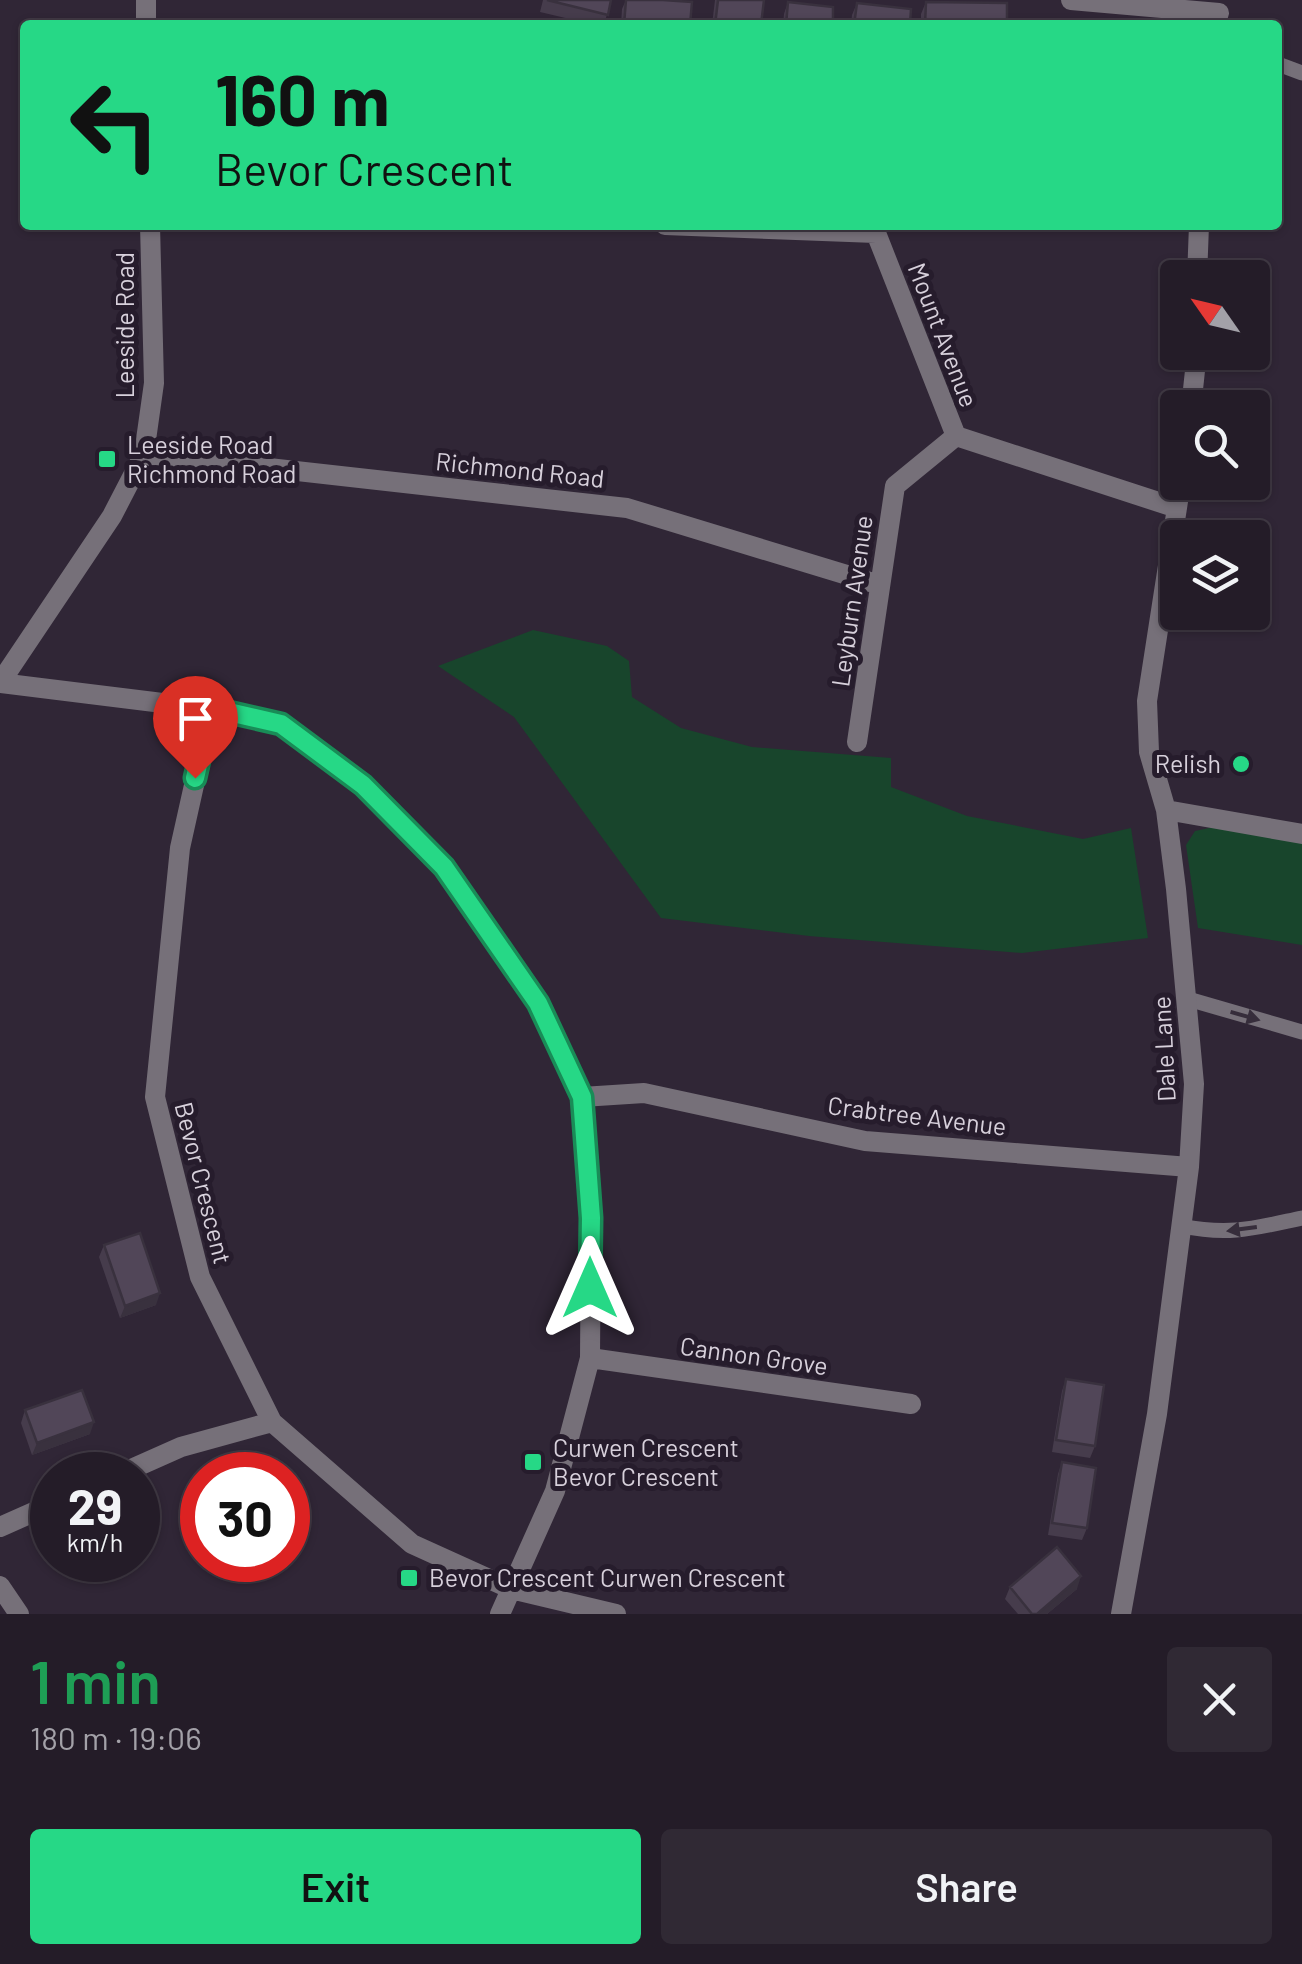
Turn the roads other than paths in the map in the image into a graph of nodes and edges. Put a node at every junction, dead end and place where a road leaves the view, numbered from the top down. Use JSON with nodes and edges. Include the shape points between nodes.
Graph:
{"nodes":[{"id":1,"x":1070,"y":0,"type":"edge"},
{"id":2,"x":1220,"y":12,"type":"edge"},
{"id":3,"x":150,"y":230,"type":"edge"},
{"id":4,"x":816,"y":230,"type":"edge"},
{"id":5,"x":1199,"y":230,"type":"edge"},
{"id":6,"x":1197,"y":260,"type":"edge"},
{"id":7,"x":956,"y":436,"type":"junction"},
{"id":8,"x":144,"y":454,"type":"junction"},
{"id":9,"x":1178,"y":500,"type":"edge"},
{"id":10,"x":1177,"y":508,"type":"junction"},
{"id":11,"x":880,"y":585,"type":"junction"},
{"id":12,"x":0,"y":683,"type":"edge"},
{"id":13,"x":211,"y":708,"type":"junction"},
{"id":14,"x":857,"y":742,"type":"dead end"},
{"id":15,"x":1166,"y":810,"type":"junction"},
{"id":16,"x":1302,"y":834,"type":"edge"},
{"id":17,"x":1188,"y":999,"type":"junction"},
{"id":18,"x":1302,"y":1032,"type":"edge"},
{"id":19,"x":582,"y":1097,"type":"junction"},
{"id":20,"x":1189,"y":1167,"type":"junction"},
{"id":21,"x":1302,"y":1218,"type":"edge"},
{"id":22,"x":1182,"y":1226,"type":"junction"},
{"id":23,"x":590,"y":1358,"type":"junction"},
{"id":24,"x":911,"y":1404,"type":"dead end"},
{"id":25,"x":272,"y":1422,"type":"junction"},
{"id":26,"x":160,"y":1456,"type":"edge"},
{"id":27,"x":30,"y":1513,"type":"edge"},
{"id":28,"x":0,"y":1526,"type":"edge"},
{"id":29,"x":0,"y":1586,"type":"edge"},
{"id":30,"x":511,"y":1589,"type":"junction"},
{"id":31,"x":19,"y":1614,"type":"edge"},
{"id":32,"x":500,"y":1614,"type":"edge"},
{"id":33,"x":616,"y":1614,"type":"edge"},
{"id":34,"x":1122,"y":1614,"type":"edge"}],
"edges":[{"from":1,"to":2,"type":"street"},
{"from":3,"to":8,"type":"street","name":"Leeside Road","via":[[154,383]]},
{"from":4,"to":7,"type":"street","name":"Mount Avenue","via":[[876,232]]},
{"from":5,"to":6,"type":"street"},
{"from":7,"to":10,"type":"street","name":"Mount Avenue"},
{"from":7,"to":11,"type":"street","name":"Leyburn Avenue","via":[[895,486]]},
{"from":8,"to":11,"type":"street","name":"Richmond Road","via":[[628,508]]},
{"from":8,"to":12,"type":"street","name":"Leeside Road","via":[[112,516]]},
{"from":9,"to":10,"type":"street","name":"Dale Lane"},
{"from":10,"to":15,"type":"street","name":"Dale Lane","via":[[1147,701],[1148,752]]},
{"from":11,"to":14,"type":"street","name":"Leyburn Avenue"},
{"from":12,"to":13,"type":"street"},
{"from":13,"to":19,"type":"street","via":[[281,724],[363,785],[444,867],[538,1003]]},
{"from":13,"to":25,"type":"street","name":"Bevor Crescent","via":[[180,848],[156,1097],[200,1277]]},
{"from":15,"to":16,"type":"street"},
{"from":15,"to":17,"type":"street","name":"Dale Lane"},
{"from":17,"to":18,"type":"lane","one_way":true},
{"from":17,"to":20,"type":"street","name":"Dale Lane","via":[[1194,1084]]},
{"from":19,"to":20,"type":"street","name":"Crabtree Avenue","via":[[644,1093],[865,1141]]},
{"from":19,"to":23,"type":"street","via":[[591,1218]]},
{"from":20,"to":22,"type":"street","name":"Dale Lane"},
{"from":21,"to":22,"type":"lane","one_way":true,"via":[[1236,1232]]},
{"from":22,"to":34,"type":"street","name":"Dale Lane"},
{"from":23,"to":24,"type":"street","name":"Cannon Grove"},
{"from":23,"to":30,"type":"street","via":[[555,1491]]},
{"from":25,"to":26,"type":"street"},
{"from":25,"to":30,"type":"street","name":"Bevor Crescent","via":[[412,1544]]},
{"from":27,"to":28,"type":"street"},
{"from":29,"to":31,"type":"street"},
{"from":30,"to":32,"type":"street"},
{"from":30,"to":33,"type":"street","name":"Bevor Crescent"}]}
